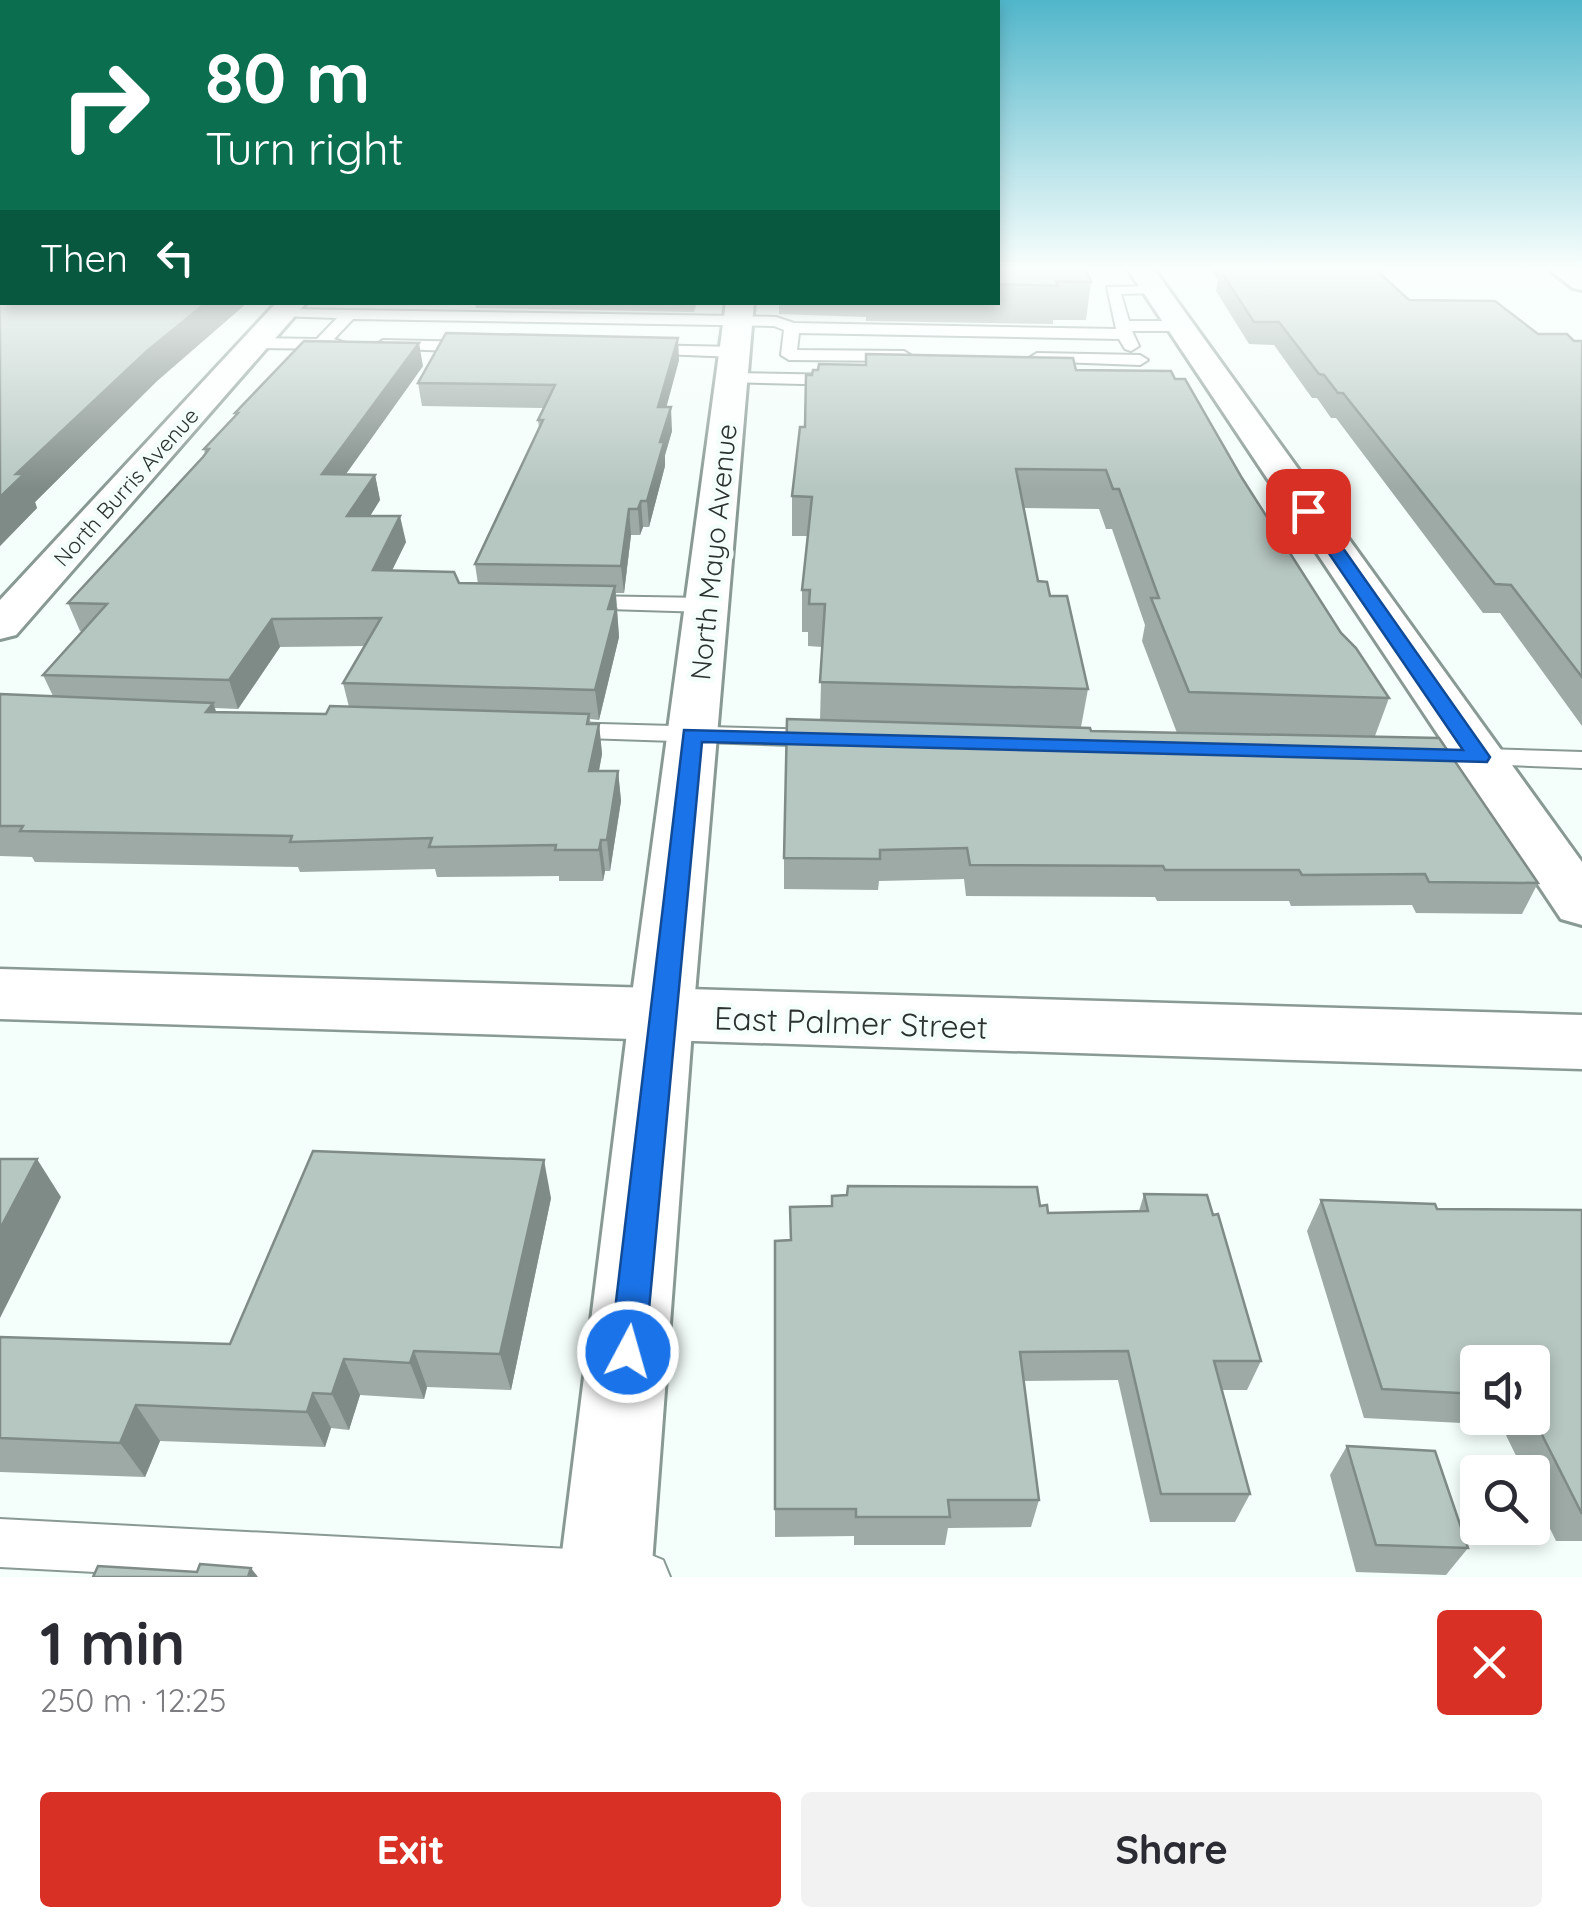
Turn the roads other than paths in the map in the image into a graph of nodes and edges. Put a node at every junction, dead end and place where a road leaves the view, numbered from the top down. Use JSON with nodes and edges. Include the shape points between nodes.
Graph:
{"nodes":[{"id":1,"x":678,"y":342,"type":"edge"},
{"id":2,"x":720,"y":342,"type":"edge"},
{"id":3,"x":737,"y":342,"type":"edge"},
{"id":4,"x":747,"y":342,"type":"edge"},
{"id":5,"x":790,"y":342,"type":"edge"},
{"id":6,"x":1130,"y":342,"type":"edge"},
{"id":7,"x":1191,"y":342,"type":"edge"},
{"id":8,"x":257,"y":343,"type":"joint"},
{"id":9,"x":322,"y":343,"type":"joint"},
{"id":10,"x":499,"y":347,"type":"edge"},
{"id":11,"x":617,"y":350,"type":"edge"},
{"id":12,"x":676,"y":351,"type":"junction"},
{"id":13,"x":923,"y":357,"type":"edge"},
{"id":14,"x":1022,"y":358,"type":"edge"},
{"id":15,"x":854,"y":380,"type":"edge"},
{"id":16,"x":561,"y":603,"type":"edge"},
{"id":17,"x":706,"y":605,"type":"junction"},
{"id":18,"x":0,"y":626,"type":"edge"},
{"id":19,"x":534,"y":730,"type":"edge"},
{"id":20,"x":692,"y":735,"type":"junction"},
{"id":21,"x":849,"y":739,"type":"edge"},
{"id":22,"x":1380,"y":754,"type":"edge"},
{"id":23,"x":1479,"y":757,"type":"junction"},
{"id":24,"x":1582,"y":760,"type":"edge"},
{"id":25,"x":1582,"y":905,"type":"edge"},
{"id":26,"x":0,"y":994,"type":"edge"},
{"id":27,"x":661,"y":1016,"type":"junction"},
{"id":28,"x":1582,"y":1042,"type":"edge"},
{"id":29,"x":0,"y":1543,"type":"edge"},
{"id":30,"x":619,"y":1576,"type":"edge"}],
"edges":[{"from":1,"to":12,"type":"lane"},
{"from":2,"to":12,"type":"lane"},
{"from":3,"to":17,"type":"street","name":"North Mayo Avenue"},
{"from":4,"to":15,"type":"lane"},
{"from":5,"to":13,"type":"lane","via":[[789,355]]},
{"from":6,"to":14,"type":"lane","via":[[1144,366]]},
{"from":7,"to":23,"type":"street"},
{"from":8,"to":9,"type":"lane"},
{"from":8,"to":18,"type":"street","name":"North Burris Avenue"},
{"from":9,"to":10,"type":"lane"},
{"from":11,"to":12,"type":"lane"},
{"from":16,"to":17,"type":"lane"},
{"from":17,"to":20,"type":"street","name":"North Mayo Avenue"},
{"from":19,"to":20,"type":"lane"},
{"from":20,"to":21,"type":"lane"},
{"from":20,"to":27,"type":"street","name":"North Mayo Avenue"},
{"from":22,"to":23,"type":"lane"},
{"from":23,"to":24,"type":"lane"},
{"from":23,"to":25,"type":"street"},
{"from":26,"to":27,"type":"main road","name":"East Palmer Street"},
{"from":27,"to":28,"type":"main road","name":"East Palmer Street"},
{"from":27,"to":30,"type":"street","name":"North Mayo Avenue"},
{"from":29,"to":30,"type":"lane"}]}
